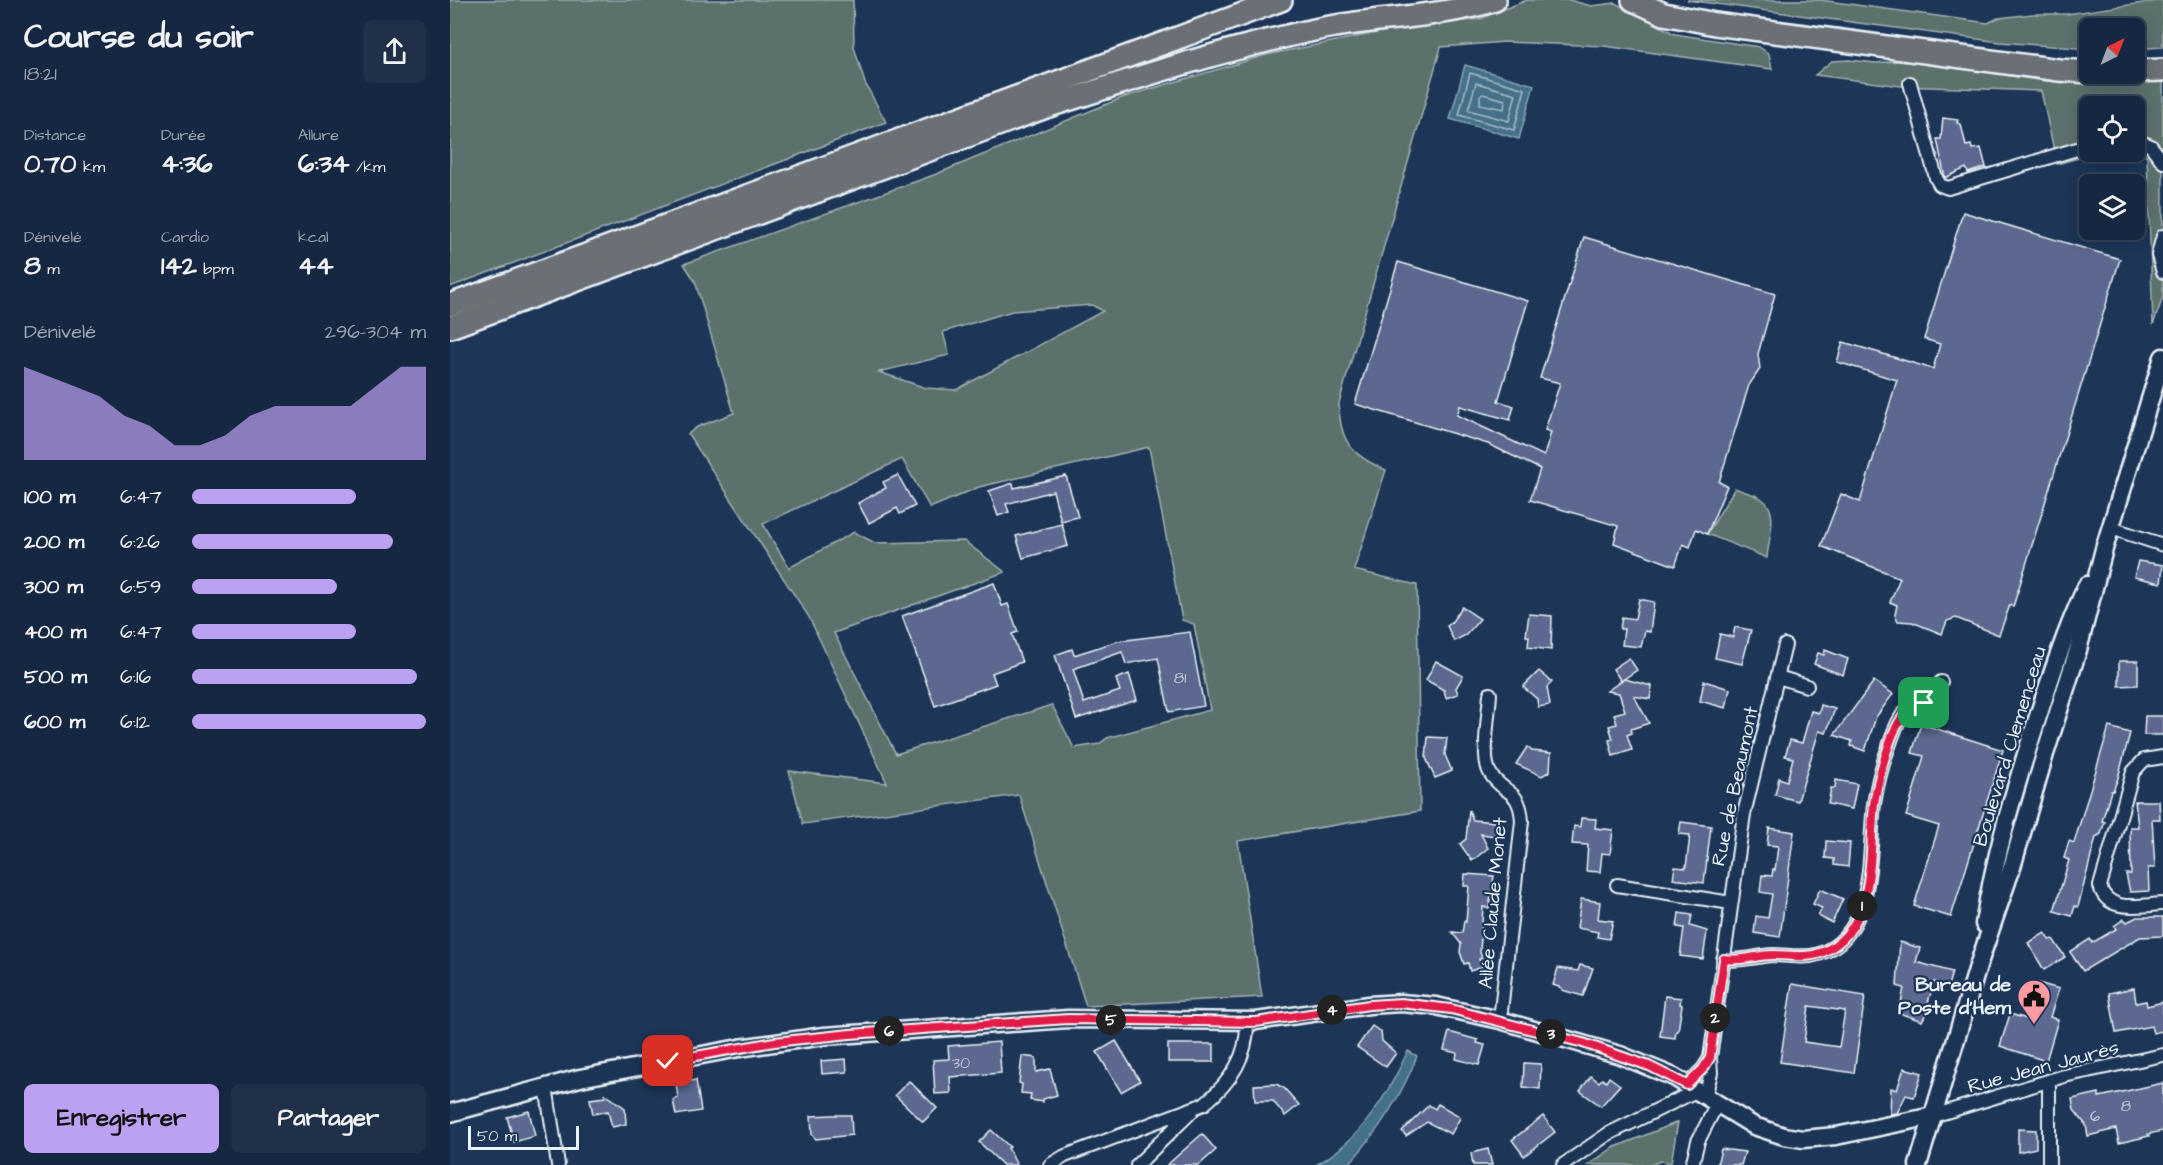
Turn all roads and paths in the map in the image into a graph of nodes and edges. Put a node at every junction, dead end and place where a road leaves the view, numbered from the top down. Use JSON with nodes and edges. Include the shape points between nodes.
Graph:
{"nodes":[{"id":1,"x":1281,"y":0,"type":"edge"},
{"id":2,"x":1495,"y":0,"type":"edge"},
{"id":3,"x":1633,"y":0,"type":"edge"},
{"id":4,"x":2163,"y":70,"type":"edge"},
{"id":5,"x":2079,"y":71,"type":"edge"},
{"id":6,"x":2145,"y":71,"type":"edge"},
{"id":7,"x":1910,"y":83,"type":"dead end"},
{"id":8,"x":2145,"y":144,"type":"edge"},
{"id":9,"x":2079,"y":148,"type":"edge"},
{"id":10,"x":2163,"y":162,"type":"edge"},
{"id":11,"x":2163,"y":236,"type":"edge"},
{"id":12,"x":2163,"y":272,"type":"edge"},
{"id":13,"x":450,"y":304,"type":"edge"},
{"id":14,"x":450,"y":327,"type":"edge"},
{"id":15,"x":2162,"y":366,"type":"edge"},
{"id":16,"x":2110,"y":528,"type":"junction"},
{"id":17,"x":2163,"y":545,"type":"edge"},
{"id":18,"x":1785,"y":645,"type":"dead end"},
{"id":19,"x":1778,"y":677,"type":"junction"},
{"id":20,"x":1941,"y":682,"type":"dead end"},
{"id":21,"x":1808,"y":686,"type":"dead end"},
{"id":22,"x":1490,"y":694,"type":"dead end"},
{"id":23,"x":2163,"y":757,"type":"edge"},
{"id":24,"x":1617,"y":885,"type":"dead end"},
{"id":25,"x":1731,"y":903,"type":"junction"},
{"id":26,"x":2163,"y":904,"type":"edge"},
{"id":27,"x":1724,"y":959,"type":"junction"},
{"id":28,"x":1500,"y":1020,"type":"junction"},
{"id":29,"x":1247,"y":1022,"type":"junction"},
{"id":30,"x":2163,"y":1055,"type":"edge"},
{"id":31,"x":1710,"y":1058,"type":"junction"},
{"id":32,"x":2049,"y":1081,"type":"junction"},
{"id":33,"x":546,"y":1086,"type":"junction"},
{"id":34,"x":1701,"y":1094,"type":"junction"},
{"id":35,"x":1196,"y":1108,"type":"junction"},
{"id":36,"x":450,"y":1113,"type":"edge"},
{"id":37,"x":1933,"y":1116,"type":"junction"},
{"id":38,"x":558,"y":1165,"type":"edge"},
{"id":39,"x":1050,"y":1165,"type":"edge"},
{"id":40,"x":1137,"y":1165,"type":"edge"},
{"id":41,"x":1563,"y":1165,"type":"edge"},
{"id":42,"x":1692,"y":1165,"type":"edge"},
{"id":43,"x":1918,"y":1165,"type":"edge"},
{"id":44,"x":2049,"y":1165,"type":"edge"}],
"edges":[{"from":1,"to":13,"type":"highway"},
{"from":2,"to":14,"type":"highway","via":[[1291,35],[1122,83],[1035,111]]},
{"from":3,"to":5,"type":"highway","via":[[1664,14],[1715,24]]},
{"from":4,"to":6,"type":"highway"},
{"from":7,"to":9,"type":"street","via":[[1936,178],[1948,189]]},
{"from":8,"to":10,"type":"street"},
{"from":11,"to":12,"type":"street","via":[[2158,255]]},
{"from":15,"to":16,"type":"street","name":"Boulevard Clemenceau"},
{"from":16,"to":17,"type":"street"},
{"from":16,"to":37,"type":"street","name":"Boulevard Clemenceau","via":[[2078,650]]},
{"from":18,"to":19,"type":"street","name":"Rue de Beaumont"},
{"from":19,"to":21,"type":"street"},
{"from":19,"to":25,"type":"street","name":"Rue de Beaumont","via":[[1746,807]]},
{"from":20,"to":27,"type":"street","via":[[1933,698],[1904,714],[1889,746],[1874,804],[1866,891],[1848,933],[1835,946],[1809,957]]},
{"from":22,"to":28,"type":"street","name":"Allée Claude Monet","via":[[1488,768],[1516,798],[1522,821]]},
{"from":23,"to":26,"type":"street","via":[[2144,760],[2133,772],[2100,885],[2106,898],[2121,906]]},
{"from":24,"to":25,"type":"street"},
{"from":25,"to":27,"type":"street","name":"Rue de Beaumont"},
{"from":27,"to":31,"type":"street","name":"Rue de Beaumont"},
{"from":28,"to":29,"type":"street","via":[[1401,1003]]},
{"from":28,"to":34,"type":"street","via":[[1620,1055]]},
{"from":29,"to":33,"type":"street","via":[[1068,1019],[850,1034],[739,1048]]},
{"from":29,"to":35,"type":"street","via":[[1248,1040],[1232,1076]]},
{"from":30,"to":32,"type":"street","name":"Rue Jean Jaurès"},
{"from":31,"to":34,"type":"street","name":"Rue de Beaumont","via":[[1703,1069]]},
{"from":31,"to":34,"type":"street","name":"Rue de Beaumont","via":[[1711,1073]]},
{"from":32,"to":37,"type":"street","name":"Rue Jean Jaurès"},
{"from":32,"to":44,"type":"street"},
{"from":33,"to":36,"type":"street"},
{"from":33,"to":38,"type":"street"},
{"from":34,"to":37,"type":"street","via":[[1765,1131],[1803,1138],[1836,1136]]},
{"from":34,"to":41,"type":"street","via":[[1608,1134]]},
{"from":34,"to":42,"type":"street","name":"Rue de Beaumont"},
{"from":35,"to":39,"type":"street"},
{"from":35,"to":40,"type":"street"},
{"from":37,"to":43,"type":"street","name":"Boulevard Clemenceau"}]}
